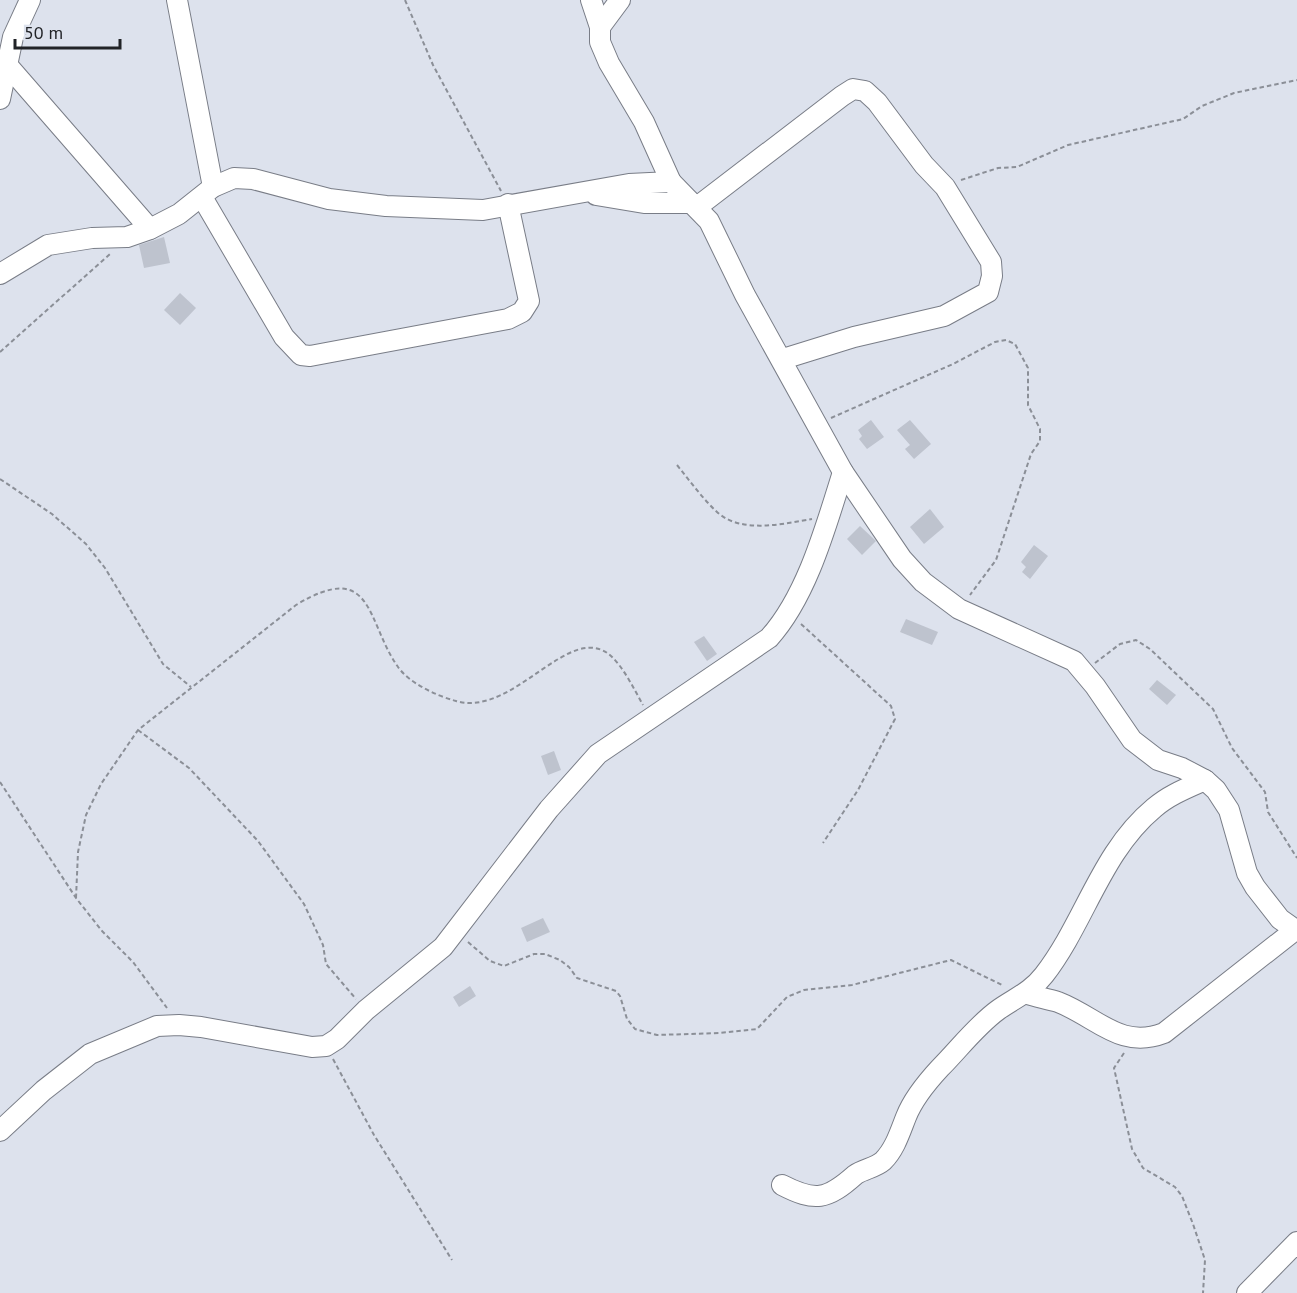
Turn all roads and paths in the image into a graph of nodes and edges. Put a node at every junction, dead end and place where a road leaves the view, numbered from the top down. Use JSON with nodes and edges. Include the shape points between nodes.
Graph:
{"nodes":[{"id":1,"x":30,"y":0,"type":"edge"},
{"id":2,"x":177,"y":0,"type":"edge"},
{"id":3,"x":405,"y":0,"type":"edge"},
{"id":4,"x":591,"y":0,"type":"edge"},
{"id":5,"x":620,"y":0,"type":"edge"},
{"id":6,"x":600,"y":27,"type":"junction"},
{"id":7,"x":9,"y":67,"type":"junction"},
{"id":8,"x":1297,"y":80,"type":"edge"},
{"id":9,"x":0,"y":99,"type":"edge"},
{"id":10,"x":671,"y":182,"type":"junction"},
{"id":11,"x":945,"y":188,"type":"junction"},
{"id":12,"x":207,"y":192,"type":"junction"},
{"id":13,"x":582,"y":193,"type":"junction"},
{"id":14,"x":508,"y":204,"type":"junction"},
{"id":15,"x":694,"y":205,"type":"junction"},
{"id":16,"x":150,"y":229,"type":"junction"},
{"id":17,"x":127,"y":237,"type":"junction"},
{"id":18,"x":0,"y":274,"type":"edge"},
{"id":19,"x":0,"y":352,"type":"edge"},
{"id":20,"x":783,"y":359,"type":"junction"},
{"id":21,"x":818,"y":426,"type":"junction"},
{"id":22,"x":677,"y":465,"type":"dead end"},
{"id":23,"x":843,"y":472,"type":"junction"},
{"id":24,"x":0,"y":479,"type":"edge"},
{"id":25,"x":830,"y":516,"type":"junction"},
{"id":26,"x":959,"y":609,"type":"junction"},
{"id":27,"x":789,"y":610,"type":"junction"},
{"id":28,"x":1084,"y":671,"type":"junction"},
{"id":29,"x":191,"y":687,"type":"junction"},
{"id":30,"x":651,"y":718,"type":"junction"},
{"id":31,"x":138,"y":730,"type":"junction"},
{"id":32,"x":1205,"y":780,"type":"junction"},
{"id":33,"x":0,"y":782,"type":"edge"},
{"id":34,"x":824,"y":843,"type":"dead end"},
{"id":35,"x":1297,"y":858,"type":"edge"},
{"id":36,"x":76,"y":898,"type":"junction"},
{"id":37,"x":1296,"y":931,"type":"edge"},
{"id":38,"x":456,"y":932,"type":"junction"},
{"id":39,"x":1027,"y":994,"type":"junction"},
{"id":40,"x":366,"y":1010,"type":"junction"},
{"id":41,"x":180,"y":1025,"type":"junction"},
{"id":42,"x":1137,"y":1040,"type":"junction"},
{"id":43,"x":326,"y":1046,"type":"junction"},
{"id":44,"x":0,"y":1131,"type":"edge"},
{"id":45,"x":782,"y":1185,"type":"dead end"},
{"id":46,"x":1297,"y":1242,"type":"edge"},
{"id":47,"x":452,"y":1260,"type":"dead end"},
{"id":48,"x":1203,"y":1293,"type":"edge"},
{"id":49,"x":1247,"y":1293,"type":"edge"}],
"edges":[{"from":1,"to":7,"type":"street","via":[[14,37]]},
{"from":2,"to":12,"type":"street"},
{"from":3,"to":14,"type":"path","via":[[433,65]]},
{"from":4,"to":6,"type":"street"},
{"from":5,"to":6,"type":"street"},
{"from":6,"to":10,"type":"street","via":[[600,42],[609,63],[644,122]]},
{"from":7,"to":9,"type":"street"},
{"from":7,"to":16,"type":"street"},
{"from":8,"to":11,"type":"path","via":[[1226,96],[1183,119],[1068,145],[1017,167],[968,176]]},
{"from":10,"to":13,"type":"street","via":[[629,184]]},
{"from":10,"to":15,"type":"street"},
{"from":11,"to":15,"type":"street","via":[[877,102],[865,91],[853,89]]},
{"from":11,"to":20,"type":"street","via":[[991,262],[988,292],[944,316],[879,330]]},
{"from":12,"to":14,"type":"street","via":[[234,178],[253,179],[329,199],[386,206],[483,210]]},
{"from":12,"to":14,"type":"street","via":[[284,337],[301,355],[310,356],[508,319],[522,312],[529,301]]},
{"from":12,"to":16,"type":"street"},
{"from":13,"to":14,"type":"street"},
{"from":13,"to":15,"type":"street","via":[[644,203]]},
{"from":15,"to":20,"type":"street","via":[[709,221]]},
{"from":16,"to":17,"type":"street"},
{"from":17,"to":18,"type":"street","via":[[48,245]]},
{"from":17,"to":19,"type":"path"},
{"from":20,"to":21,"type":"street"},
{"from":21,"to":23,"type":"street"},
{"from":21,"to":26,"type":"path","via":[[995,342],[1006,340],[1023,354],[1030,375],[1026,384],[1028,405],[1040,429],[1040,441],[1031,454],[996,560]]},
{"from":22,"to":25,"type":"path","via":[[728,520],[750,526]]},
{"from":23,"to":25,"type":"street"},
{"from":23,"to":26,"type":"street","via":[[902,559],[922,582]]},
{"from":24,"to":29,"type":"path","via":[[52,514],[86,544],[105,568],[163,664]]},
{"from":25,"to":27,"type":"street"},
{"from":26,"to":28,"type":"street","via":[[1062,655]]},
{"from":27,"to":30,"type":"street","via":[[769,638]]},
{"from":27,"to":34,"type":"path","via":[[891,706],[895,719],[858,790]]},
{"from":28,"to":32,"type":"street","via":[[1132,740],[1158,760]]},
{"from":28,"to":35,"type":"path","via":[[1120,644],[1136,640],[1150,649],[1213,709],[1232,748],[1265,792],[1268,812]]},
{"from":29,"to":30,"type":"path","via":[[296,605],[317,592],[339,588],[362,599],[374,615],[398,668],[435,693],[457,702],[483,704],[510,693],[566,653],[585,646],[598,647],[611,656]]},
{"from":29,"to":31,"type":"path"},
{"from":30,"to":38,"type":"street","via":[[598,754],[572,781]]},
{"from":31,"to":36,"type":"path","via":[[101,784],[86,815],[78,852]]},
{"from":31,"to":40,"type":"path","via":[[189,768],[258,841],[304,904],[323,945],[326,964]]},
{"from":32,"to":37,"type":"street","via":[[1229,810],[1247,873],[1255,887],[1280,919]]},
{"from":32,"to":39,"type":"street","via":[[1154,808],[1116,848],[1057,958]]},
{"from":33,"to":36,"type":"path"},
{"from":36,"to":41,"type":"path","via":[[133,962]]},
{"from":37,"to":42,"type":"street","via":[[1164,1033]]},
{"from":38,"to":39,"type":"path","via":[[490,961],[504,966],[534,954],[560,960],[577,978],[616,991],[635,1029],[657,1035],[757,1029],[787,997],[804,990],[852,985],[951,960]]},
{"from":38,"to":40,"type":"street"},
{"from":39,"to":42,"type":"street","via":[[1059,1003],[1119,1035]]},
{"from":39,"to":45,"type":"street","via":[[992,1016],[938,1071],[911,1107],[892,1149],[882,1161],[825,1196],[810,1196]]},
{"from":40,"to":43,"type":"street"},
{"from":41,"to":43,"type":"street"},
{"from":41,"to":44,"type":"street","via":[[157,1026],[90,1054]]},
{"from":42,"to":48,"type":"path","via":[[1114,1068],[1128,1134],[1143,1168],[1175,1187],[1182,1196],[1205,1260]]},
{"from":43,"to":47,"type":"path","via":[[374,1134]]},
{"from":46,"to":49,"type":"street"}]}
